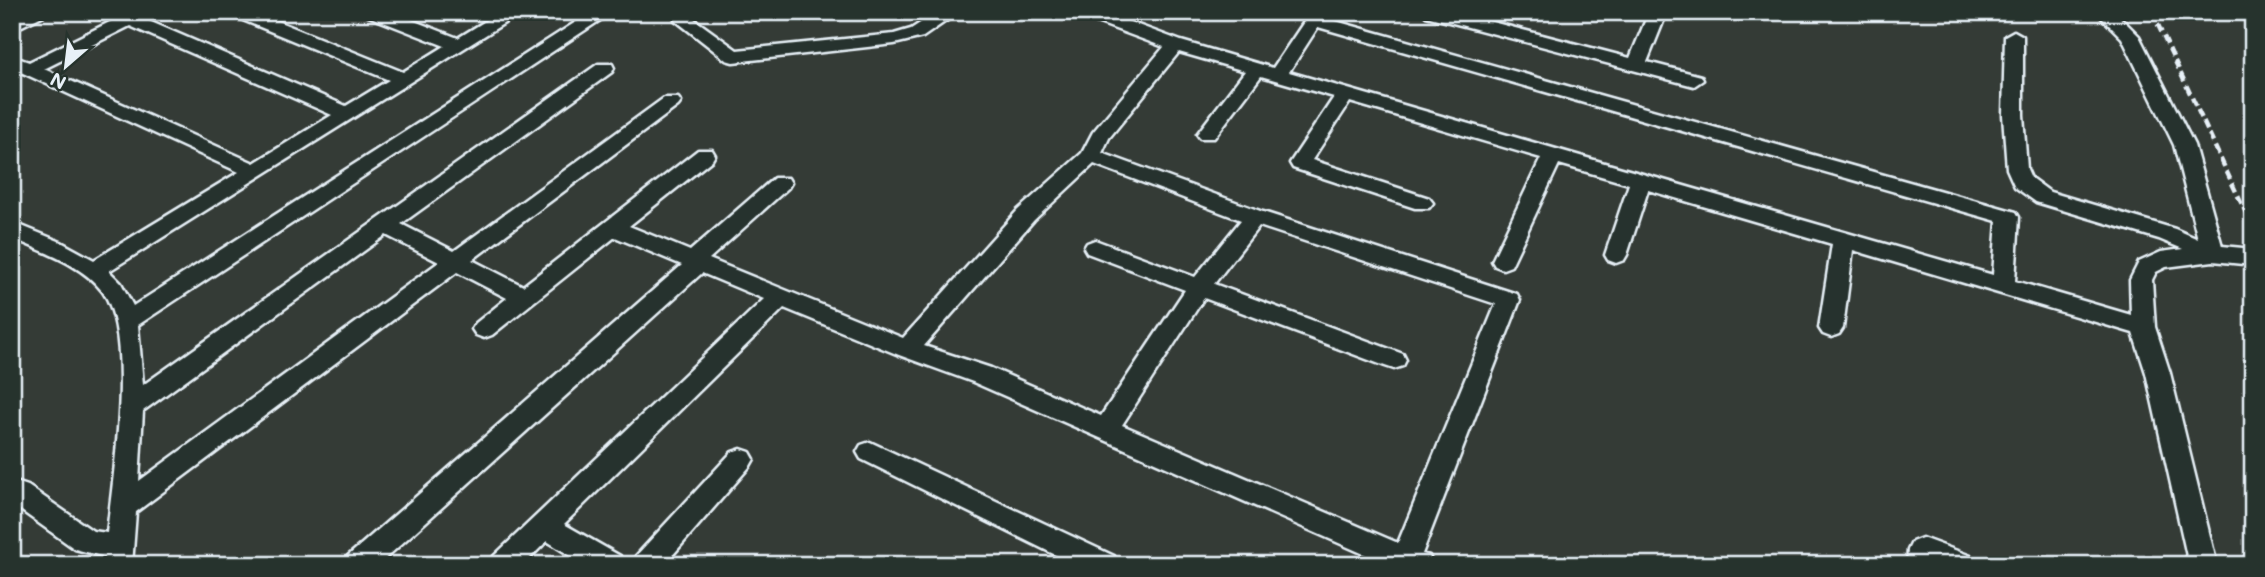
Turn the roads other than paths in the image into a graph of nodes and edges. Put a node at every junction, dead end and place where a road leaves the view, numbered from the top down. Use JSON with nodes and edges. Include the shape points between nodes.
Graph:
{"nodes":[{"id":1,"x":41,"y":12,"type":"edge"},
{"id":2,"x":239,"y":12,"type":"edge"},
{"id":3,"x":374,"y":12,"type":"edge"},
{"id":4,"x":513,"y":12,"type":"edge"},
{"id":5,"x":950,"y":12,"type":"edge"},
{"id":6,"x":1086,"y":12,"type":"edge"},
{"id":7,"x":1432,"y":12,"type":"edge"},
{"id":8,"x":1658,"y":12,"type":"edge"},
{"id":9,"x":2105,"y":12,"type":"edge"},
{"id":10,"x":136,"y":16,"type":"edge"},
{"id":11,"x":404,"y":17,"type":"edge"},
{"id":12,"x":596,"y":17,"type":"dead end"},
{"id":13,"x":1474,"y":17,"type":"edge"},
{"id":14,"x":684,"y":20,"type":"dead end"},
{"id":15,"x":12,"y":26,"type":"edge"},
{"id":16,"x":2014,"y":36,"type":"dead end"},
{"id":17,"x":1175,"y":45,"type":"junction"},
{"id":18,"x":459,"y":46,"type":"junction"},
{"id":19,"x":21,"y":65,"type":"edge"},
{"id":20,"x":1636,"y":65,"type":"junction"},
{"id":21,"x":605,"y":68,"type":"dead end"},
{"id":22,"x":1256,"y":69,"type":"junction"},
{"id":23,"x":1278,"y":75,"type":"junction"},
{"id":24,"x":404,"y":79,"type":"junction"},
{"id":25,"x":1694,"y":80,"type":"dead end"},
{"id":26,"x":1345,"y":95,"type":"junction"},
{"id":27,"x":671,"y":102,"type":"dead end"},
{"id":28,"x":347,"y":114,"type":"junction"},
{"id":29,"x":1207,"y":134,"type":"dead end"},
{"id":30,"x":705,"y":155,"type":"dead end"},
{"id":31,"x":1553,"y":155,"type":"junction"},
{"id":32,"x":1091,"y":156,"type":"junction"},
{"id":33,"x":255,"y":171,"type":"junction"},
{"id":34,"x":1640,"y":181,"type":"junction"},
{"id":35,"x":781,"y":183,"type":"dead end"},
{"id":36,"x":1422,"y":203,"type":"dead end"},
{"id":37,"x":1255,"y":217,"type":"junction"},
{"id":38,"x":384,"y":226,"type":"junction"},
{"id":39,"x":613,"y":228,"type":"junction"},
{"id":40,"x":17,"y":237,"type":"edge"},
{"id":41,"x":1843,"y":240,"type":"junction"},
{"id":42,"x":1095,"y":248,"type":"dead end"},
{"id":43,"x":2213,"y":253,"type":"junction"},
{"id":44,"x":1616,"y":255,"type":"dead end"},
{"id":45,"x":2253,"y":257,"type":"edge"},
{"id":46,"x":455,"y":261,"type":"junction"},
{"id":47,"x":1503,"y":261,"type":"dead end"},
{"id":48,"x":696,"y":262,"type":"junction"},
{"id":49,"x":93,"y":271,"type":"junction"},
{"id":50,"x":2003,"y":286,"type":"junction"},
{"id":51,"x":1199,"y":287,"type":"junction"},
{"id":52,"x":524,"y":297,"type":"junction"},
{"id":53,"x":781,"y":297,"type":"junction"},
{"id":54,"x":127,"y":321,"type":"junction"},
{"id":55,"x":2143,"y":327,"type":"junction"},
{"id":56,"x":1831,"y":328,"type":"dead end"},
{"id":57,"x":484,"y":329,"type":"dead end"},
{"id":58,"x":907,"y":349,"type":"junction"},
{"id":59,"x":1394,"y":360,"type":"dead end"},
{"id":60,"x":130,"y":407,"type":"junction"},
{"id":61,"x":1106,"y":429,"type":"junction"},
{"id":62,"x":870,"y":452,"type":"dead end"},
{"id":63,"x":741,"y":459,"type":"dead end"},
{"id":64,"x":19,"y":494,"type":"dead end"},
{"id":65,"x":122,"y":508,"type":"junction"},
{"id":66,"x":544,"y":526,"type":"junction"},
{"id":67,"x":119,"y":555,"type":"edge"},
{"id":68,"x":1413,"y":562,"type":"edge"},
{"id":69,"x":359,"y":565,"type":"edge"},
{"id":70,"x":504,"y":565,"type":"edge"},
{"id":71,"x":610,"y":565,"type":"edge"},
{"id":72,"x":646,"y":565,"type":"edge"},
{"id":73,"x":1104,"y":565,"type":"edge"},
{"id":74,"x":1921,"y":565,"type":"edge"},
{"id":75,"x":1961,"y":565,"type":"edge"},
{"id":76,"x":2203,"y":565,"type":"edge"}],
"edges":[{"from":1,"to":15,"type":"street"},
{"from":2,"to":24,"type":"street"},
{"from":3,"to":11,"type":"street"},
{"from":4,"to":18,"type":"street"},
{"from":5,"to":14,"type":"street","via":[[917,33],[894,39],[733,56]]},
{"from":6,"to":17,"type":"street"},
{"from":7,"to":13,"type":"street"},
{"from":8,"to":20,"type":"street"},
{"from":9,"to":43,"type":"street","via":[[2130,36],[2184,145]]},
{"from":10,"to":19,"type":"street"},
{"from":10,"to":28,"type":"street"},
{"from":11,"to":18,"type":"street"},
{"from":12,"to":54,"type":"street"},
{"from":13,"to":20,"type":"street"},
{"from":16,"to":43,"type":"street","via":[[2013,115],[2022,182],[2043,197],[2167,234]]},
{"from":17,"to":22,"type":"street"},
{"from":17,"to":32,"type":"street","via":[[1100,136]]},
{"from":18,"to":24,"type":"street"},
{"from":19,"to":33,"type":"street"},
{"from":20,"to":25,"type":"street"},
{"from":21,"to":38,"type":"street"},
{"from":22,"to":23,"type":"street"},
{"from":22,"to":29,"type":"street"},
{"from":23,"to":26,"type":"street"},
{"from":23,"to":50,"type":"street","via":[[1314,20],[2008,217]]},
{"from":24,"to":28,"type":"street"},
{"from":26,"to":31,"type":"street"},
{"from":26,"to":36,"type":"street","via":[[1300,163]]},
{"from":27,"to":46,"type":"street"},
{"from":28,"to":33,"type":"street"},
{"from":30,"to":39,"type":"street"},
{"from":31,"to":34,"type":"street"},
{"from":31,"to":47,"type":"street"},
{"from":32,"to":37,"type":"street"},
{"from":32,"to":58,"type":"street","via":[[1026,215]]},
{"from":33,"to":49,"type":"street"},
{"from":34,"to":41,"type":"street"},
{"from":34,"to":44,"type":"street"},
{"from":35,"to":48,"type":"street"},
{"from":37,"to":51,"type":"street"},
{"from":37,"to":68,"type":"street","via":[[1509,300]]},
{"from":38,"to":46,"type":"street"},
{"from":38,"to":60,"type":"street"},
{"from":39,"to":48,"type":"street"},
{"from":39,"to":52,"type":"street"},
{"from":40,"to":49,"type":"street","via":[[77,260]]},
{"from":41,"to":50,"type":"street"},
{"from":41,"to":56,"type":"street"},
{"from":42,"to":51,"type":"street"},
{"from":43,"to":45,"type":"street"},
{"from":43,"to":55,"type":"street","via":[[2161,260],[2147,267],[2141,280]]},
{"from":46,"to":52,"type":"street"},
{"from":46,"to":65,"type":"street"},
{"from":48,"to":53,"type":"street"},
{"from":48,"to":69,"type":"street"},
{"from":49,"to":54,"type":"street","via":[[114,289]]},
{"from":50,"to":55,"type":"street"},
{"from":51,"to":59,"type":"street"},
{"from":51,"to":61,"type":"street"},
{"from":52,"to":57,"type":"street"},
{"from":53,"to":58,"type":"street"},
{"from":53,"to":66,"type":"street"},
{"from":54,"to":60,"type":"street","via":[[133,373]]},
{"from":55,"to":76,"type":"street"},
{"from":58,"to":61,"type":"street","via":[[982,375]]},
{"from":60,"to":65,"type":"street"},
{"from":61,"to":68,"type":"street"},
{"from":62,"to":73,"type":"street"},
{"from":63,"to":72,"type":"street"},
{"from":64,"to":67,"type":"street","via":[[85,541]]},
{"from":65,"to":67,"type":"street"},
{"from":66,"to":70,"type":"street"},
{"from":66,"to":71,"type":"street"},
{"from":74,"to":75,"type":"street","via":[[1922,550]]}]}
